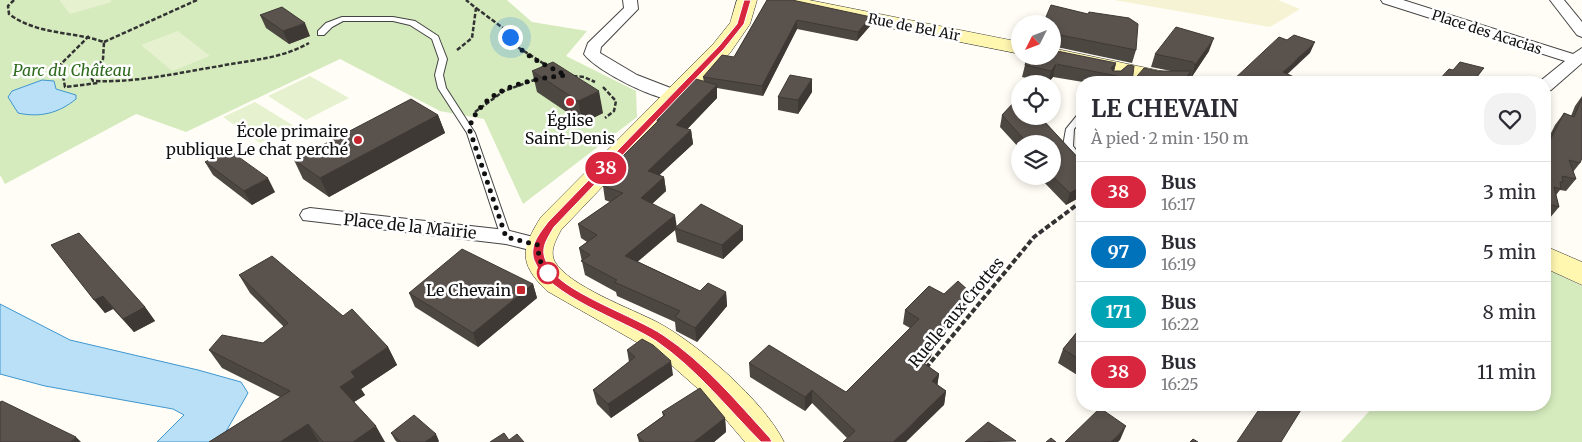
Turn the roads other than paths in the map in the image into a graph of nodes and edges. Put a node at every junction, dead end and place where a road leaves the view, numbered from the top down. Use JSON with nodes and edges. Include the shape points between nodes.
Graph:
{"nodes":[{"id":1,"x":630,"y":0,"type":"edge"},
{"id":2,"x":747,"y":0,"type":"edge"},
{"id":3,"x":780,"y":0,"type":"edge"},
{"id":4,"x":1388,"y":0,"type":"edge"},
{"id":5,"x":1557,"y":0,"type":"edge"},
{"id":6,"x":1582,"y":32,"type":"edge"},
{"id":7,"x":321,"y":33,"type":"road end"},
{"id":8,"x":1011,"y":46,"type":"edge"},
{"id":9,"x":1061,"y":56,"type":"edge"},
{"id":10,"x":1579,"y":56,"type":"edge"},
{"id":11,"x":1146,"y":76,"type":"edge"},
{"id":12,"x":1551,"y":81,"type":"edge"},
{"id":13,"x":675,"y":96,"type":"junction"},
{"id":14,"x":1076,"y":122,"type":"edge"},
{"id":15,"x":1076,"y":156,"type":"edge"},
{"id":16,"x":310,"y":215,"type":"dead end"},
{"id":17,"x":506,"y":237,"type":"junction"},
{"id":18,"x":538,"y":245,"type":"junction"},
{"id":19,"x":1551,"y":259,"type":"edge"},
{"id":20,"x":1582,"y":274,"type":"edge"},
{"id":21,"x":766,"y":442,"type":"edge"}],
"edges":[{"from":1,"to":13,"type":"street","via":[[631,9],[593,46],[592,54],[614,68]]},
{"from":2,"to":13,"type":"street","via":[[743,17],[733,34]]},
{"from":3,"to":8,"type":"street","name":"Rue de Bel Air"},
{"from":4,"to":10,"type":"street","name":"Place des Acacias"},
{"from":5,"to":6,"type":"street"},
{"from":7,"to":17,"type":"lane","via":[[342,19],[393,19],[412,23],[435,38],[444,59],[439,75],[442,88],[469,128]]},
{"from":9,"to":11,"type":"street"},
{"from":10,"to":12,"type":"street"},
{"from":13,"to":18,"type":"street","via":[[551,224]]},
{"from":14,"to":15,"type":"lane","via":[[1070,129],[1068,146]]},
{"from":16,"to":17,"type":"street","name":"Place de la Mairie"},
{"from":17,"to":18,"type":"street","name":"Place de la Mairie"},
{"from":18,"to":21,"type":"street","via":[[539,259],[549,275],[566,288],[659,338],[698,368]]},
{"from":19,"to":20,"type":"street"}]}
